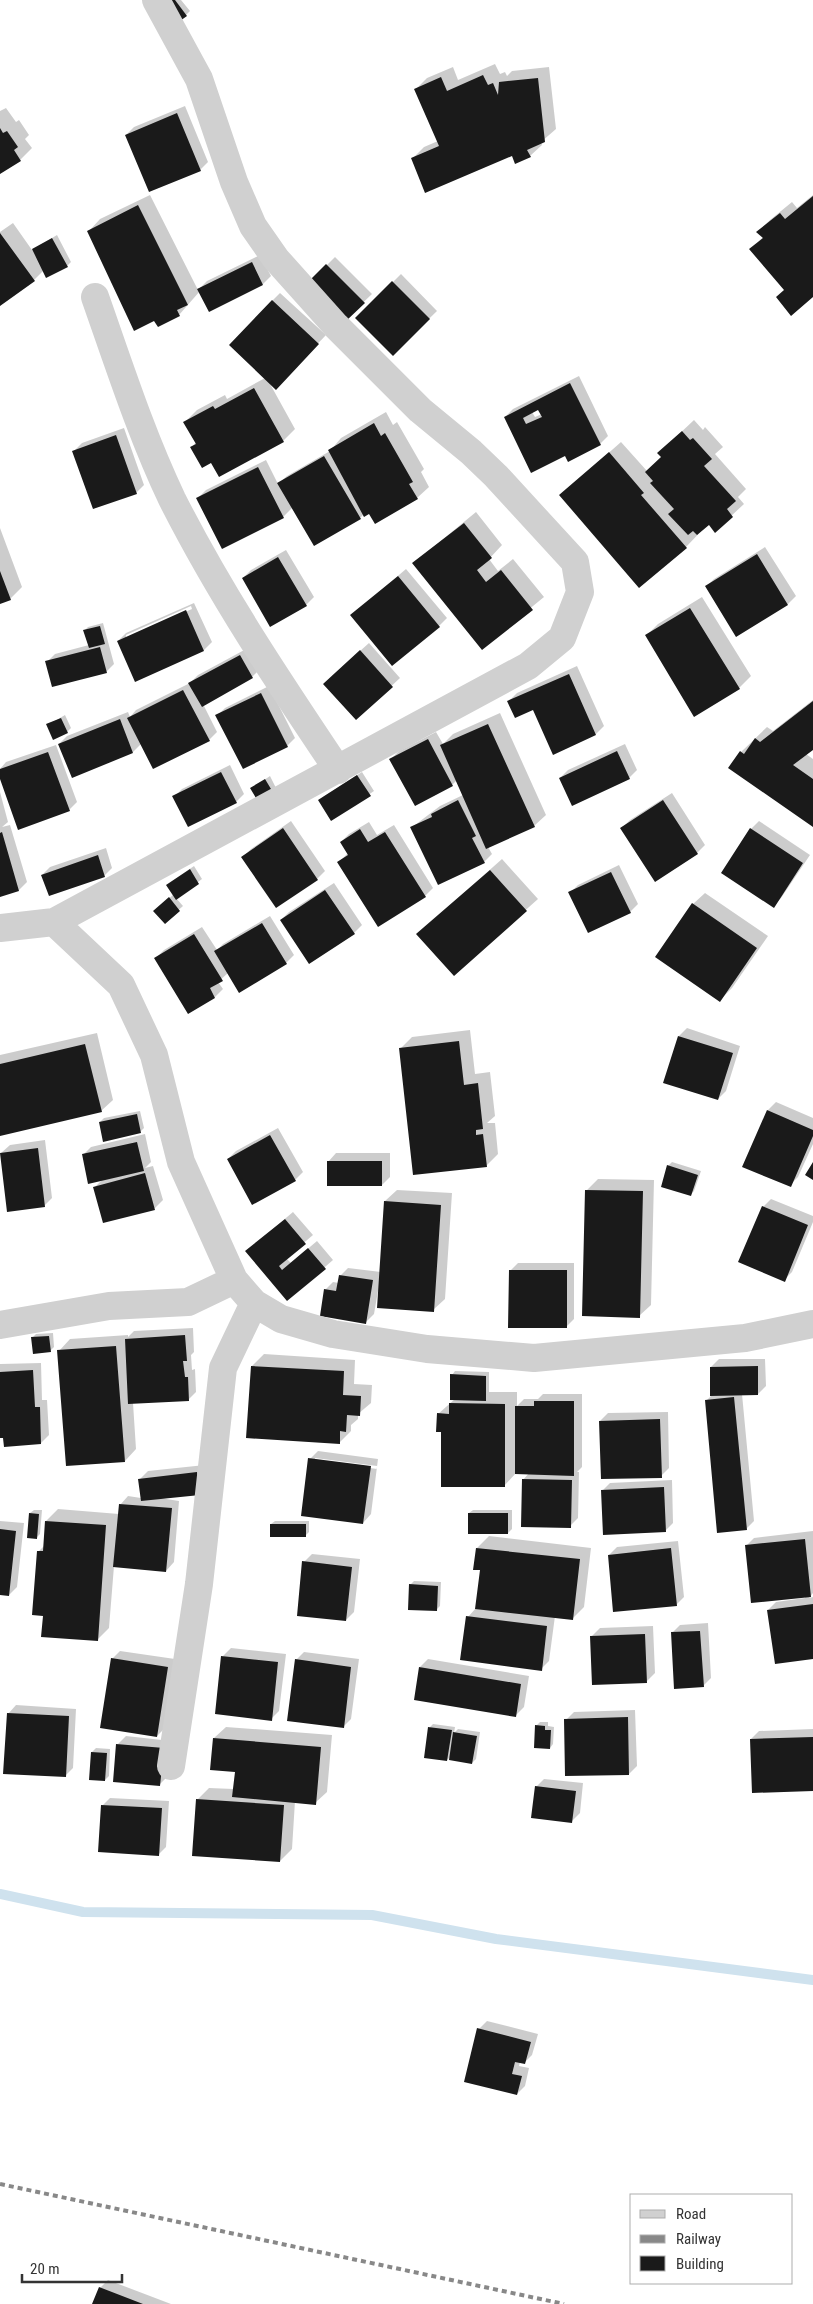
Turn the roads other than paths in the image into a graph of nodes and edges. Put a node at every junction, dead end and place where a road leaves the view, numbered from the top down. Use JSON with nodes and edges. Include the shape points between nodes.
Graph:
{"nodes":[{"id":1,"x":156,"y":0,"type":"edge"},
{"id":2,"x":95,"y":297,"type":"dead end"},
{"id":3,"x":338,"y":770,"type":"junction"},
{"id":4,"x":54,"y":922,"type":"junction"},
{"id":5,"x":0,"y":928,"type":"edge"},
{"id":6,"x":234,"y":1280,"type":"junction"},
{"id":7,"x":254,"y":1303,"type":"junction"},
{"id":8,"x":813,"y":1324,"type":"edge"},
{"id":9,"x":0,"y":1325,"type":"edge"},
{"id":10,"x":171,"y":1766,"type":"dead end"}],
"edges":[{"from":1,"to":3,"type":"street","via":[[199,79],[234,182],[253,226],[276,259],[336,326],[420,410],[496,476],[575,562],[580,592],[562,638],[528,666]]},
{"from":2,"to":3,"type":"street","via":[[143,432],[172,498],[253,643]]},
{"from":3,"to":4,"type":"street"},
{"from":4,"to":5,"type":"street"},
{"from":4,"to":6,"type":"street","via":[[121,984],[154,1055],[181,1162]]},
{"from":6,"to":7,"type":"street"},
{"from":6,"to":9,"type":"street","via":[[188,1302],[109,1306]]},
{"from":7,"to":8,"type":"street","via":[[282,1319],[333,1334],[427,1349],[534,1358],[745,1338]]},
{"from":7,"to":10,"type":"street","via":[[222,1368],[199,1584]]}]}
